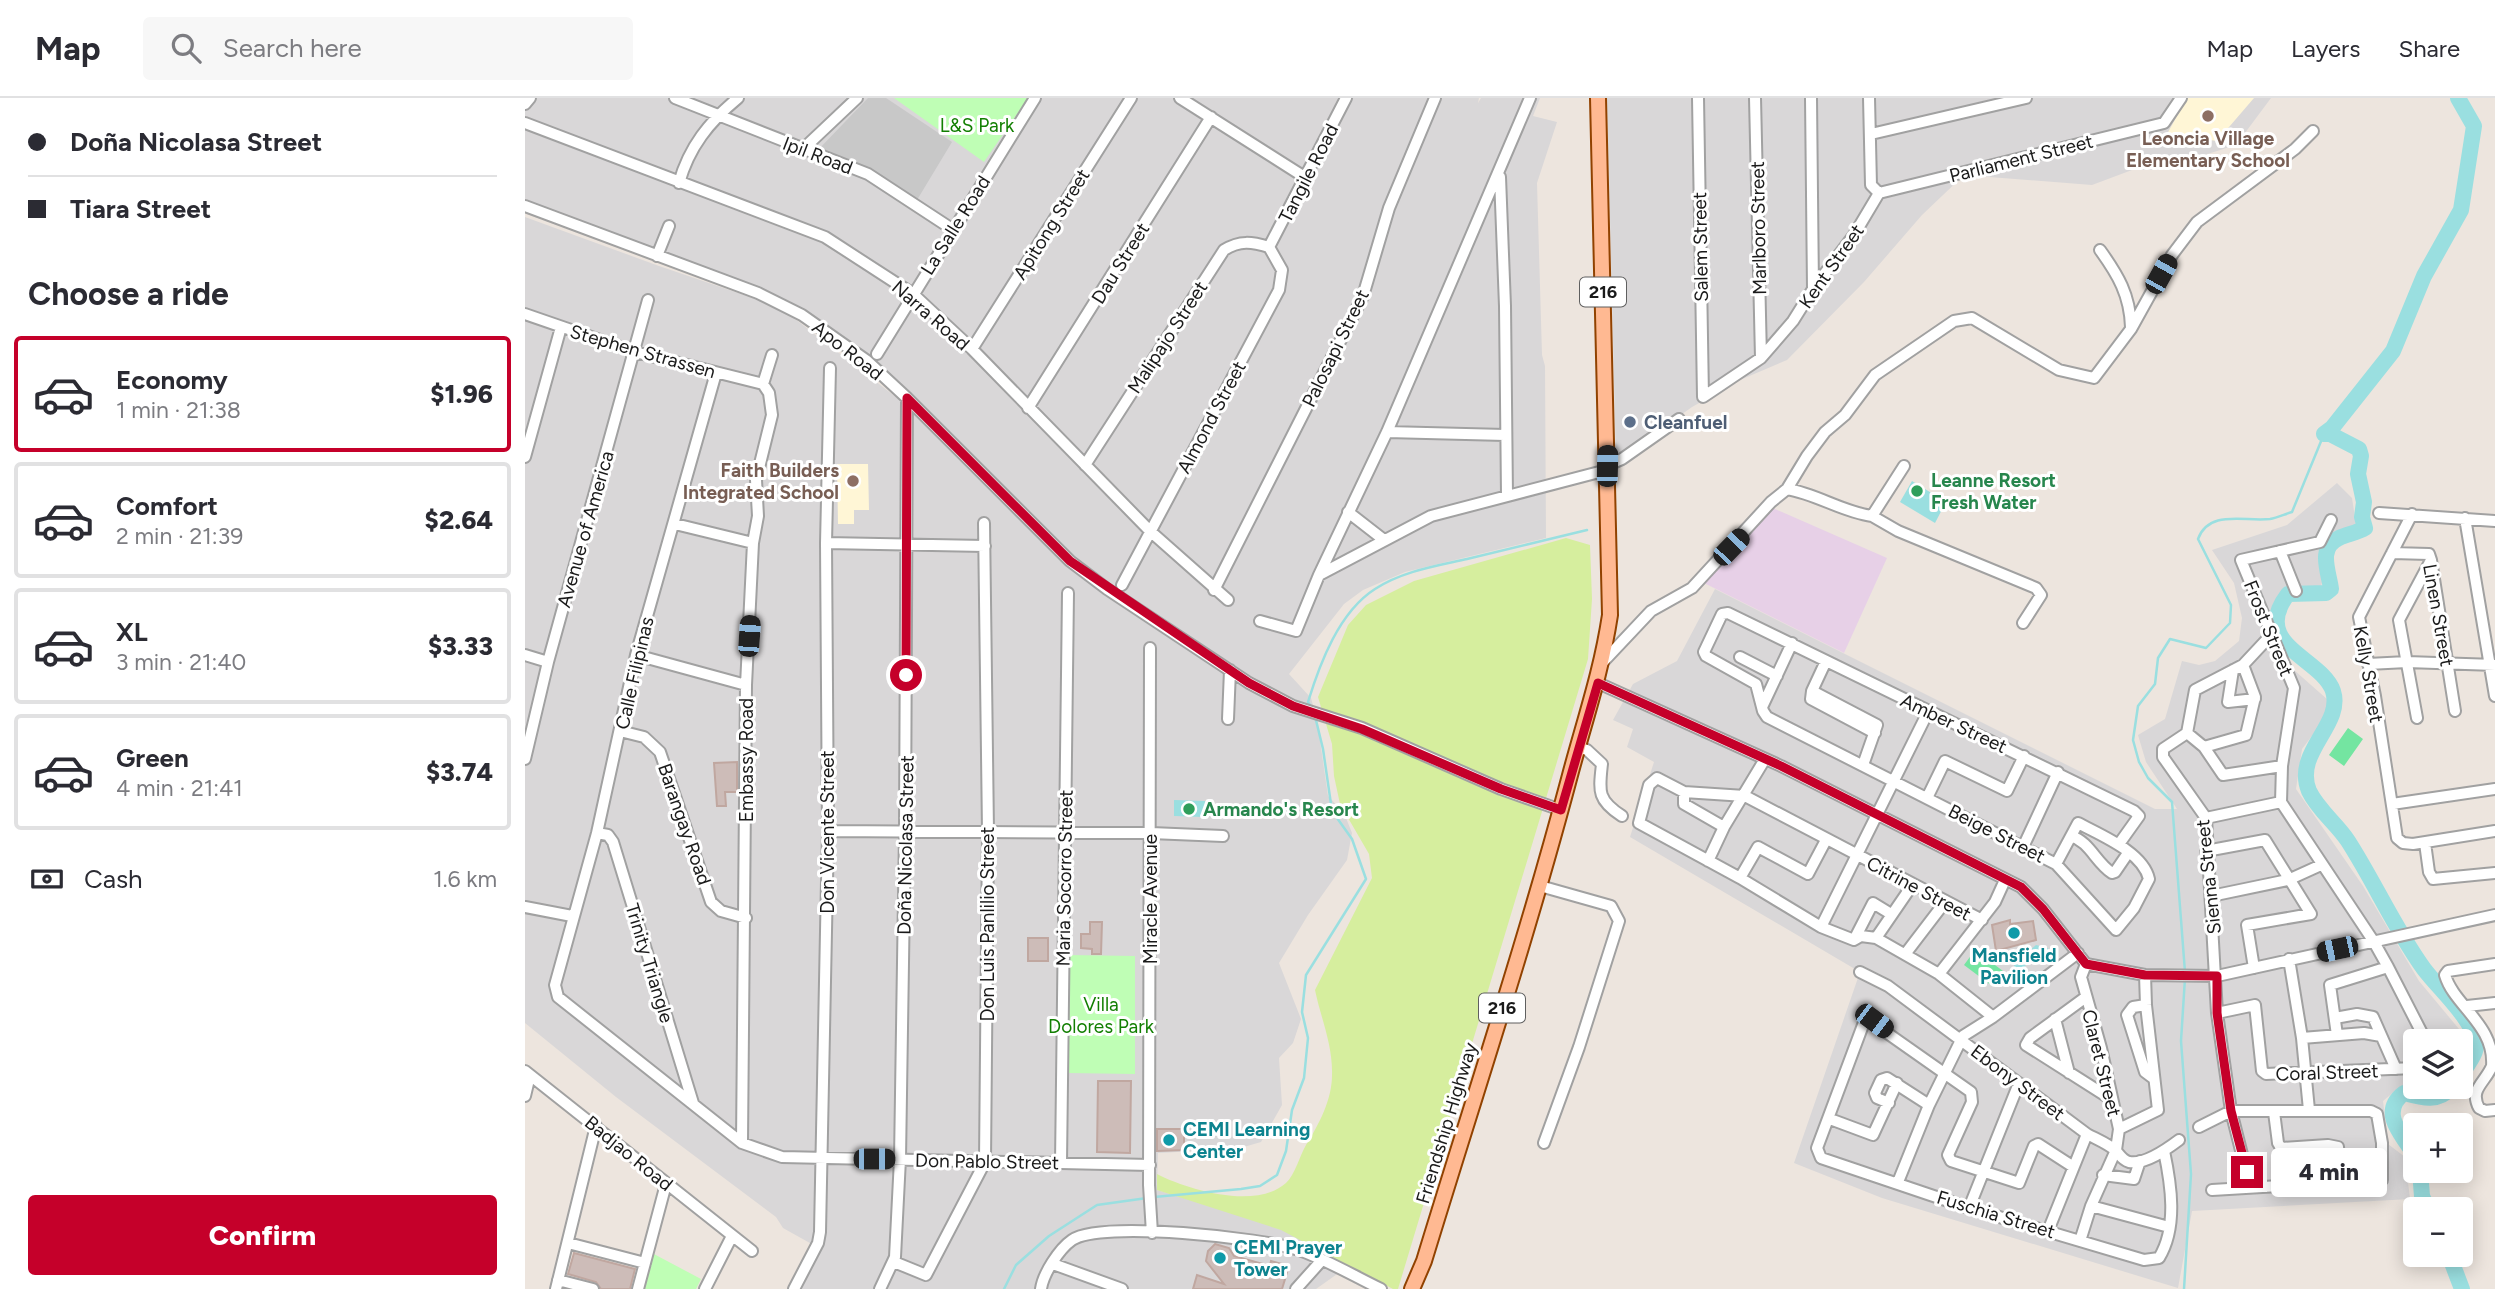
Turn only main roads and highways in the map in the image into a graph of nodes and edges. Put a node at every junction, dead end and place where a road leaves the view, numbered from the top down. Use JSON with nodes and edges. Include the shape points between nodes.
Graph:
{"nodes":[{"id":1,"x":1598,"y":98,"type":"edge"},
{"id":2,"x":1412,"y":1289,"type":"edge"}],
"edges":[{"from":1,"to":2,"type":"main road","name":"Friendship Highway","number":"216","via":[[1610,615],[1598,683],[1540,886]]}]}
